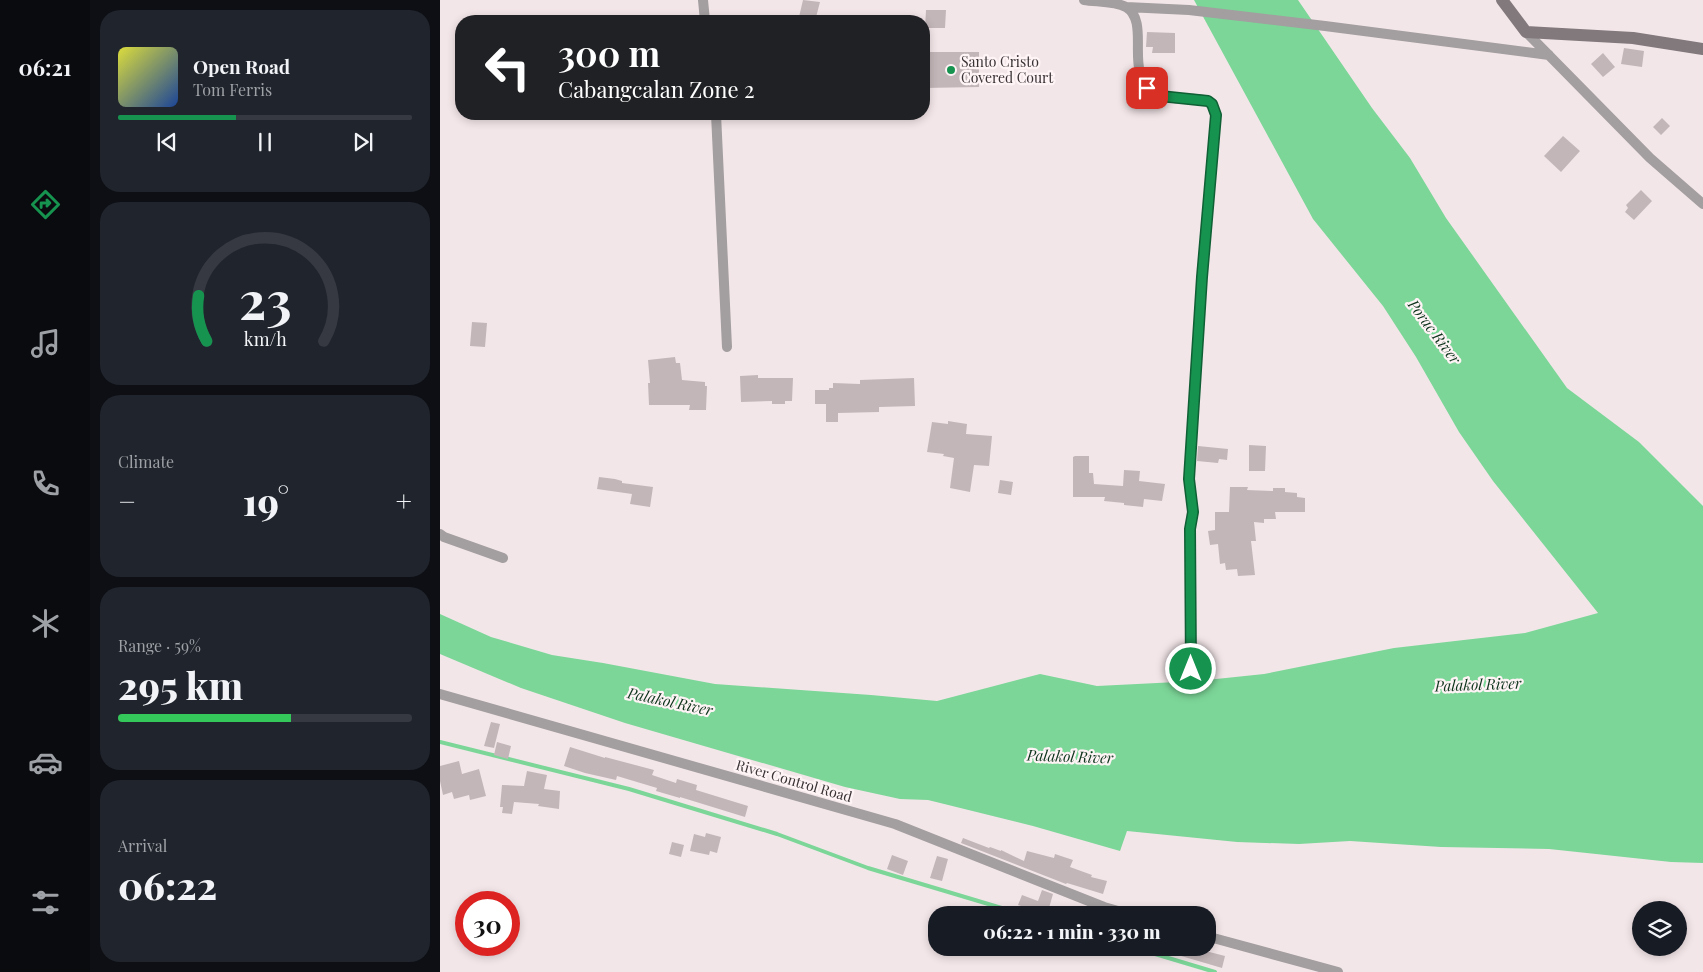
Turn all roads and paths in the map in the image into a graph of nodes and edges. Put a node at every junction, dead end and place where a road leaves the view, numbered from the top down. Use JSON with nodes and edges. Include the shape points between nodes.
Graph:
{"nodes":[{"id":1,"x":703,"y":0,"type":"edge"},
{"id":2,"x":1084,"y":0,"type":"edge"},
{"id":3,"x":1502,"y":0,"type":"edge"},
{"id":4,"x":1126,"y":7,"type":"junction"},
{"id":5,"x":704,"y":15,"type":"edge"},
{"id":6,"x":1526,"y":32,"type":"junction"},
{"id":7,"x":1703,"y":49,"type":"edge"},
{"id":8,"x":1549,"y":55,"type":"junction"},
{"id":9,"x":716,"y":120,"type":"edge"},
{"id":10,"x":1703,"y":204,"type":"edge"},
{"id":11,"x":727,"y":346,"type":"dead end"},
{"id":12,"x":440,"y":534,"type":"edge"},
{"id":13,"x":504,"y":558,"type":"dead end"},
{"id":14,"x":1191,"y":669,"type":"dead end"},
{"id":15,"x":440,"y":694,"type":"edge"},
{"id":16,"x":1101,"y":906,"type":"edge"},
{"id":17,"x":1216,"y":939,"type":"edge"},
{"id":18,"x":1338,"y":972,"type":"edge"}],
"edges":[{"from":1,"to":5,"type":"street"},
{"from":2,"to":4,"type":"street"},
{"from":3,"to":6,"type":"street"},
{"from":4,"to":8,"type":"street","via":[[1189,10]]},
{"from":4,"to":14,"type":"street","via":[[1137,24],[1136,50],[1147,88],[1160,96],[1208,101],[1216,115],[1189,479],[1193,512],[1190,529]]},
{"from":6,"to":7,"type":"street","via":[[1633,38]]},
{"from":6,"to":8,"type":"street"},
{"from":8,"to":10,"type":"street","via":[[1650,158]]},
{"from":9,"to":11,"type":"street"},
{"from":12,"to":13,"type":"street"},
{"from":15,"to":16,"type":"street","name":"River Control Road","via":[[895,824]]},
{"from":17,"to":18,"type":"street"}]}
